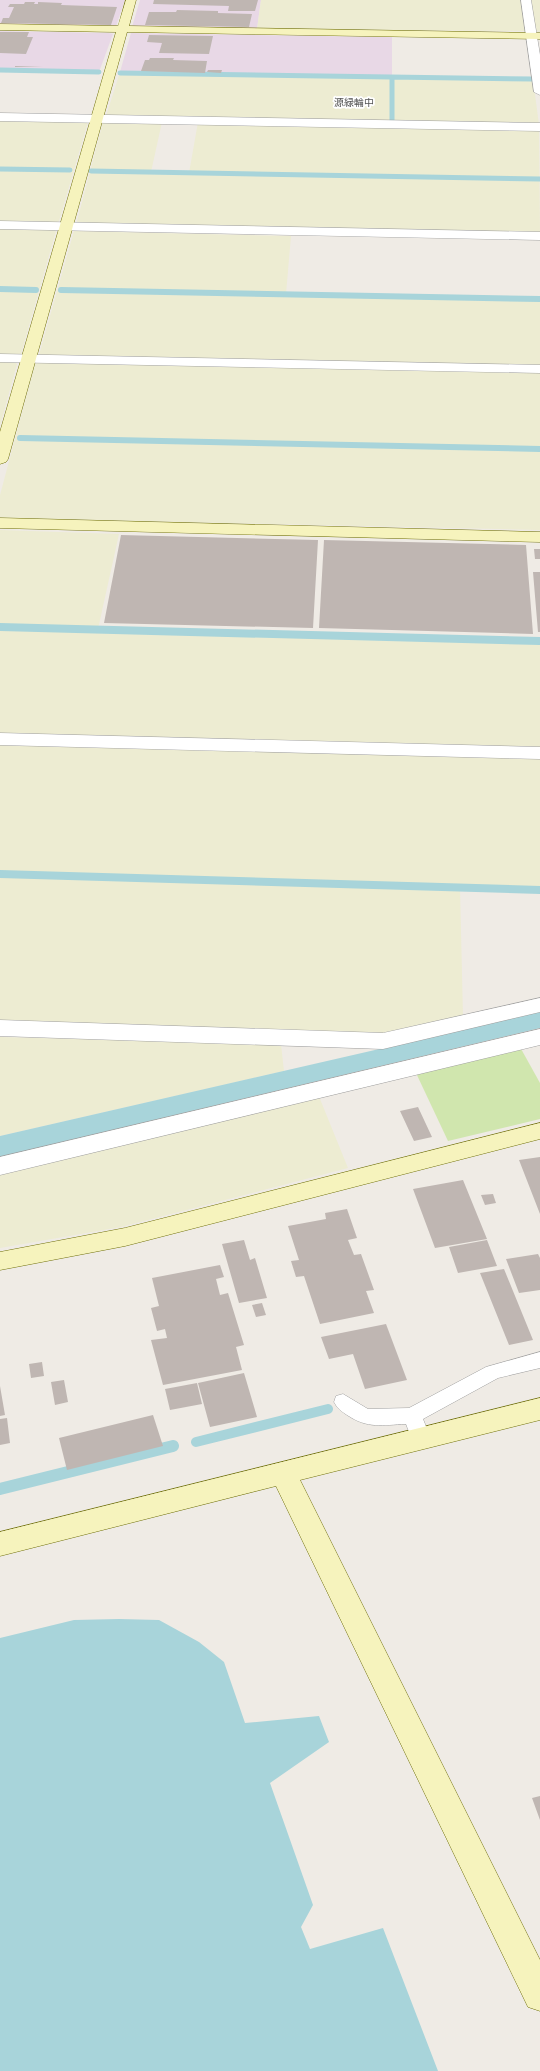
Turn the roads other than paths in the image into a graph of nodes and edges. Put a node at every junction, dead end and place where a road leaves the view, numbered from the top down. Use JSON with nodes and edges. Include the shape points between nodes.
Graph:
{"nodes":[{"id":1,"x":131,"y":0,"type":"edge"},
{"id":2,"x":526,"y":0,"type":"edge"},
{"id":3,"x":0,"y":27,"type":"edge"},
{"id":4,"x":122,"y":29,"type":"junction"},
{"id":5,"x":536,"y":36,"type":"edge"},
{"id":6,"x":540,"y":92,"type":"edge"},
{"id":7,"x":0,"y":117,"type":"edge"},
{"id":8,"x":97,"y":118,"type":"junction"},
{"id":9,"x":540,"y":127,"type":"edge"},
{"id":10,"x":0,"y":225,"type":"edge"},
{"id":11,"x":65,"y":227,"type":"junction"},
{"id":12,"x":540,"y":236,"type":"edge"},
{"id":13,"x":0,"y":358,"type":"edge"},
{"id":14,"x":28,"y":358,"type":"junction"},
{"id":15,"x":540,"y":368,"type":"edge"},
{"id":16,"x":0,"y":459,"type":"edge"},
{"id":17,"x":0,"y":524,"type":"edge"},
{"id":18,"x":540,"y":537,"type":"edge"},
{"id":19,"x":0,"y":739,"type":"edge"},
{"id":20,"x":540,"y":754,"type":"edge"},
{"id":21,"x":540,"y":1005,"type":"edge"},
{"id":22,"x":0,"y":1028,"type":"edge"},
{"id":23,"x":540,"y":1037,"type":"edge"},
{"id":24,"x":540,"y":1131,"type":"edge"},
{"id":25,"x":0,"y":1166,"type":"edge"},
{"id":26,"x":0,"y":1261,"type":"edge"},
{"id":27,"x":540,"y":1360,"type":"edge"},
{"id":28,"x":343,"y":1402,"type":"dead end"},
{"id":29,"x":538,"y":1413,"type":"edge"},
{"id":30,"x":417,"y":1427,"type":"junction"},
{"id":31,"x":283,"y":1473,"type":"junction"},
{"id":32,"x":8,"y":1539,"type":"edge"},
{"id":33,"x":540,"y":1994,"type":"edge"}],
"edges":[{"from":1,"to":4,"type":"street"},
{"from":2,"to":5,"type":"street"},
{"from":3,"to":4,"type":"street"},
{"from":4,"to":5,"type":"street"},
{"from":4,"to":8,"type":"street"},
{"from":5,"to":6,"type":"street"},
{"from":7,"to":8,"type":"street"},
{"from":8,"to":9,"type":"street"},
{"from":8,"to":11,"type":"street"},
{"from":10,"to":11,"type":"street"},
{"from":11,"to":12,"type":"street"},
{"from":11,"to":14,"type":"street"},
{"from":13,"to":14,"type":"street"},
{"from":14,"to":15,"type":"street"},
{"from":14,"to":16,"type":"street"},
{"from":17,"to":18,"type":"street"},
{"from":19,"to":20,"type":"street"},
{"from":21,"to":22,"type":"street","via":[[383,1042]]},
{"from":23,"to":25,"type":"street"},
{"from":24,"to":26,"type":"street","via":[[125,1236]]},
{"from":27,"to":30,"type":"lane","via":[[493,1372]]},
{"from":28,"to":30,"type":"lane","via":[[365,1417]]},
{"from":29,"to":30,"type":"street"},
{"from":30,"to":31,"type":"street"},
{"from":31,"to":32,"type":"street"},
{"from":31,"to":33,"type":"street"}]}
